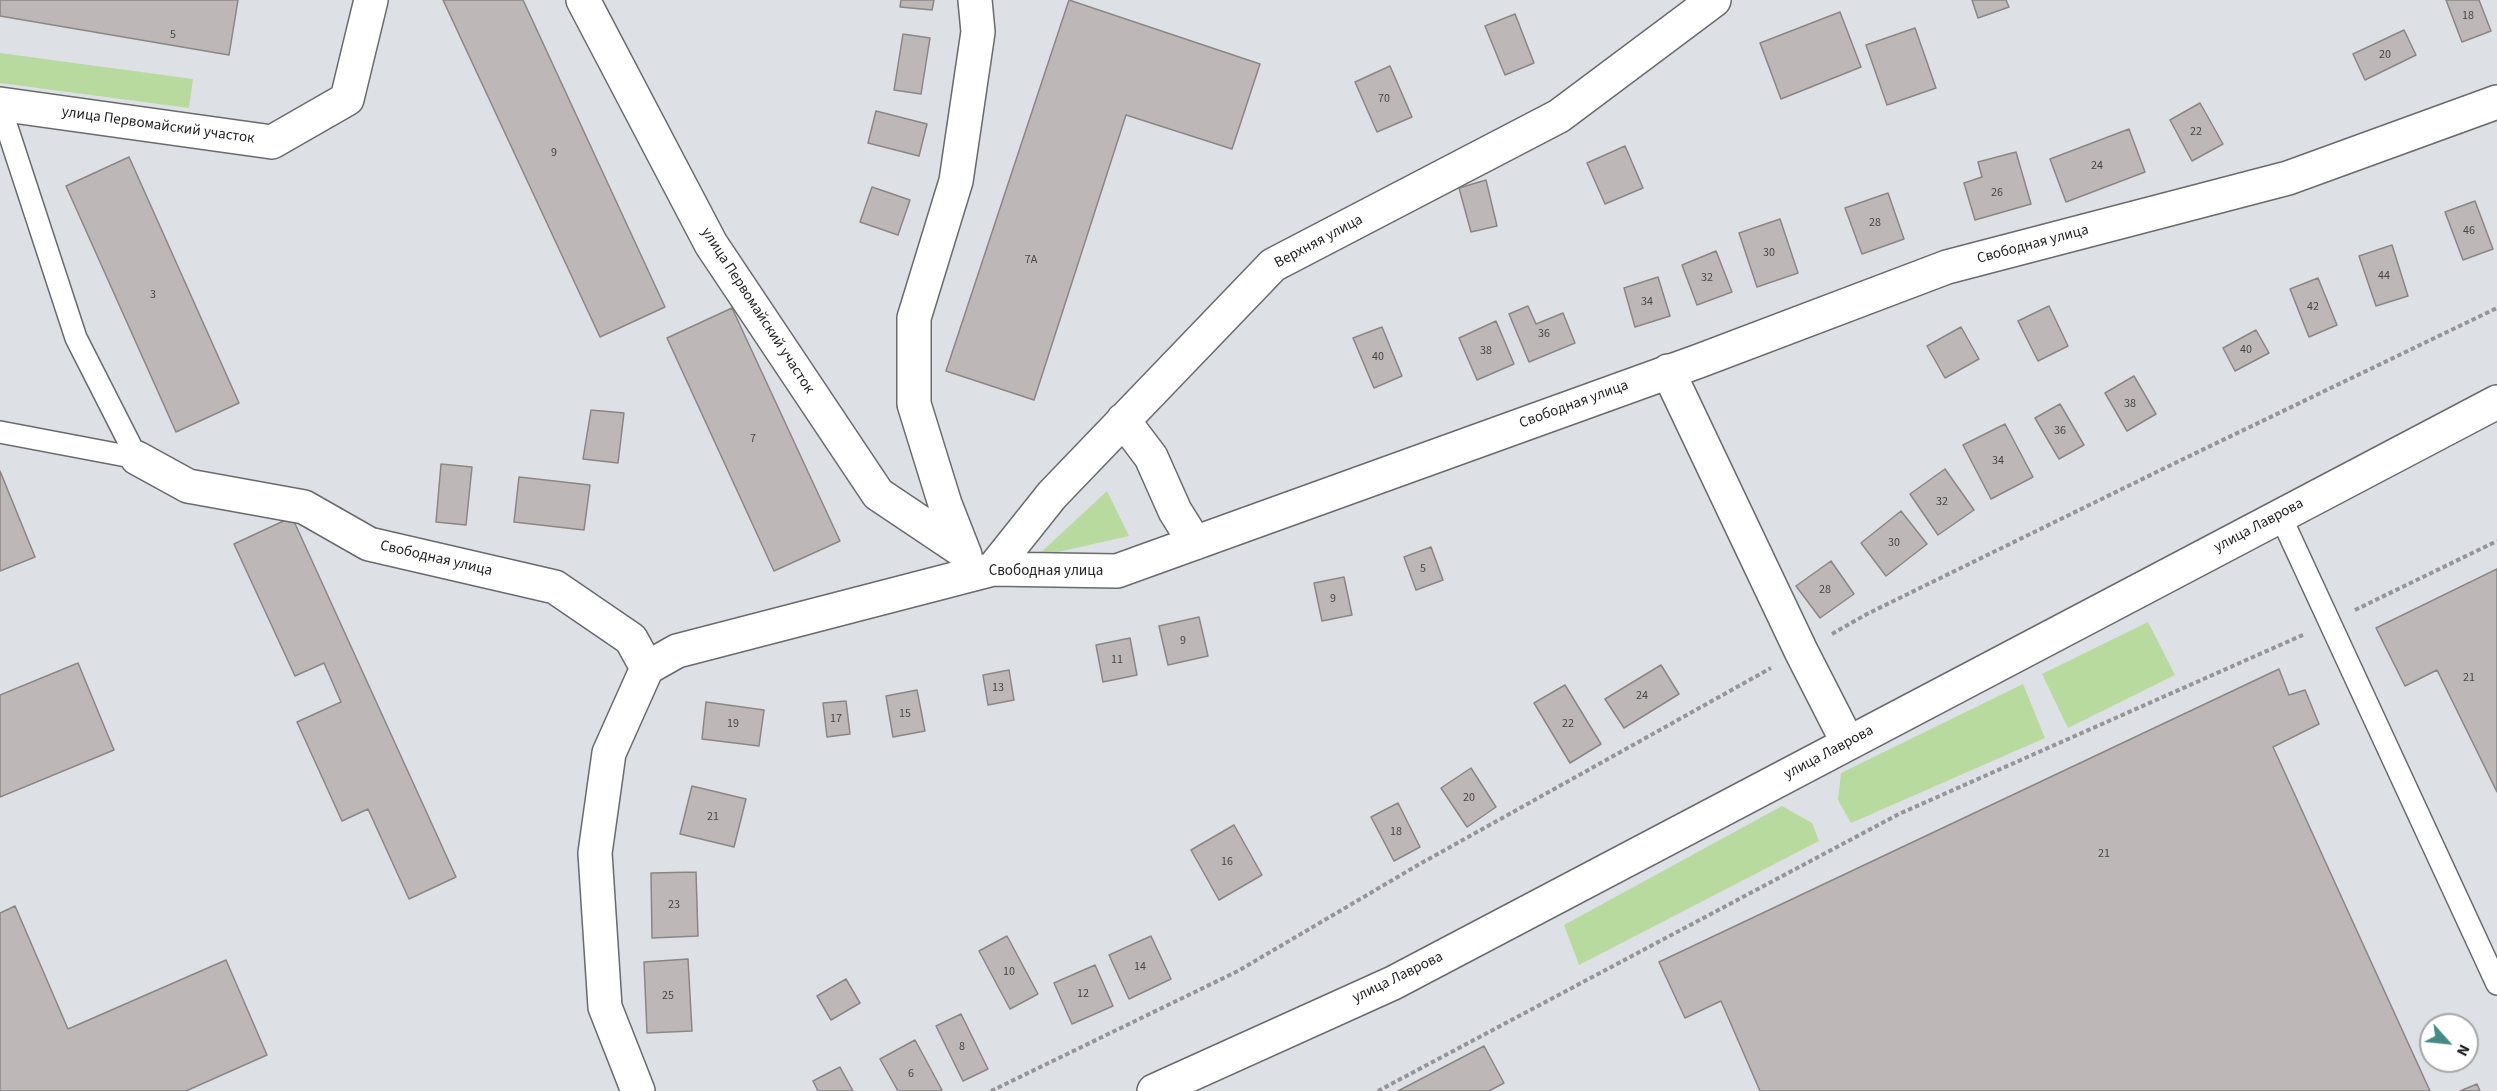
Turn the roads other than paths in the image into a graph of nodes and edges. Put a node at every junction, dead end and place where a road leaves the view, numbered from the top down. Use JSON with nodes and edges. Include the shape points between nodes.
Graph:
{"nodes":[{"id":1,"x":371,"y":0,"type":"edge"},
{"id":2,"x":583,"y":0,"type":"edge"},
{"id":3,"x":975,"y":0,"type":"edge"},
{"id":4,"x":1714,"y":0,"type":"edge"},
{"id":5,"x":2497,"y":102,"type":"edge"},
{"id":6,"x":0,"y":105,"type":"edge"},
{"id":7,"x":1668,"y":371,"type":"junction"},
{"id":8,"x":2497,"y":402,"type":"edge"},
{"id":9,"x":1123,"y":420,"type":"junction"},
{"id":10,"x":0,"y":432,"type":"edge"},
{"id":11,"x":137,"y":458,"type":"junction"},
{"id":12,"x":2280,"y":515,"type":"junction"},
{"id":13,"x":1195,"y":543,"type":"junction"},
{"id":14,"x":978,"y":564,"type":"junction"},
{"id":15,"x":647,"y":668,"type":"junction"},
{"id":16,"x":1848,"y":743,"type":"junction"},
{"id":17,"x":2497,"y":984,"type":"edge"},
{"id":18,"x":638,"y":1091,"type":"edge"},
{"id":19,"x":1154,"y":1091,"type":"edge"}],
"edges":[{"from":1,"to":6,"type":"street","name":"улица Первомайский участок","via":[[347,99],[272,142]]},
{"from":2,"to":14,"type":"street","name":"улица Первомайский участок","via":[[711,244],[878,494]]},
{"from":3,"to":14,"type":"street","via":[[978,32],[956,181],[914,318],[914,404],[945,504]]},
{"from":4,"to":9,"type":"street","name":"Верхняя улица","via":[[1559,116],[1273,265]]},
{"from":5,"to":7,"type":"street","name":"Свободная улица","via":[[2288,178],[1947,267]]},
{"from":6,"to":11,"type":"lane","via":[[76,338]]},
{"from":7,"to":13,"type":"street","name":"Свободная улица"},
{"from":7,"to":16,"type":"street"},
{"from":8,"to":12,"type":"street","name":"улица Лаврова"},
{"from":9,"to":13,"type":"street","via":[[1151,457],[1175,511]]},
{"from":9,"to":14,"type":"street","name":"Верхняя улица","via":[[1052,495]]},
{"from":10,"to":11,"type":"lane"},
{"from":11,"to":15,"type":"street","name":"Свободная улица","via":[[188,486],[304,507],[369,544],[555,587],[631,639]]},
{"from":12,"to":16,"type":"street","name":"улица Лаврова"},
{"from":12,"to":17,"type":"lane"},
{"from":13,"to":14,"type":"street","name":"Свободная улица","via":[[1117,571]]},
{"from":14,"to":15,"type":"street","name":"Свободная улица","via":[[677,651]]},
{"from":15,"to":18,"type":"street","via":[[609,753],[595,853],[605,1008]]},
{"from":16,"to":19,"type":"street","name":"улица Лаврова","via":[[1393,982]]}]}
